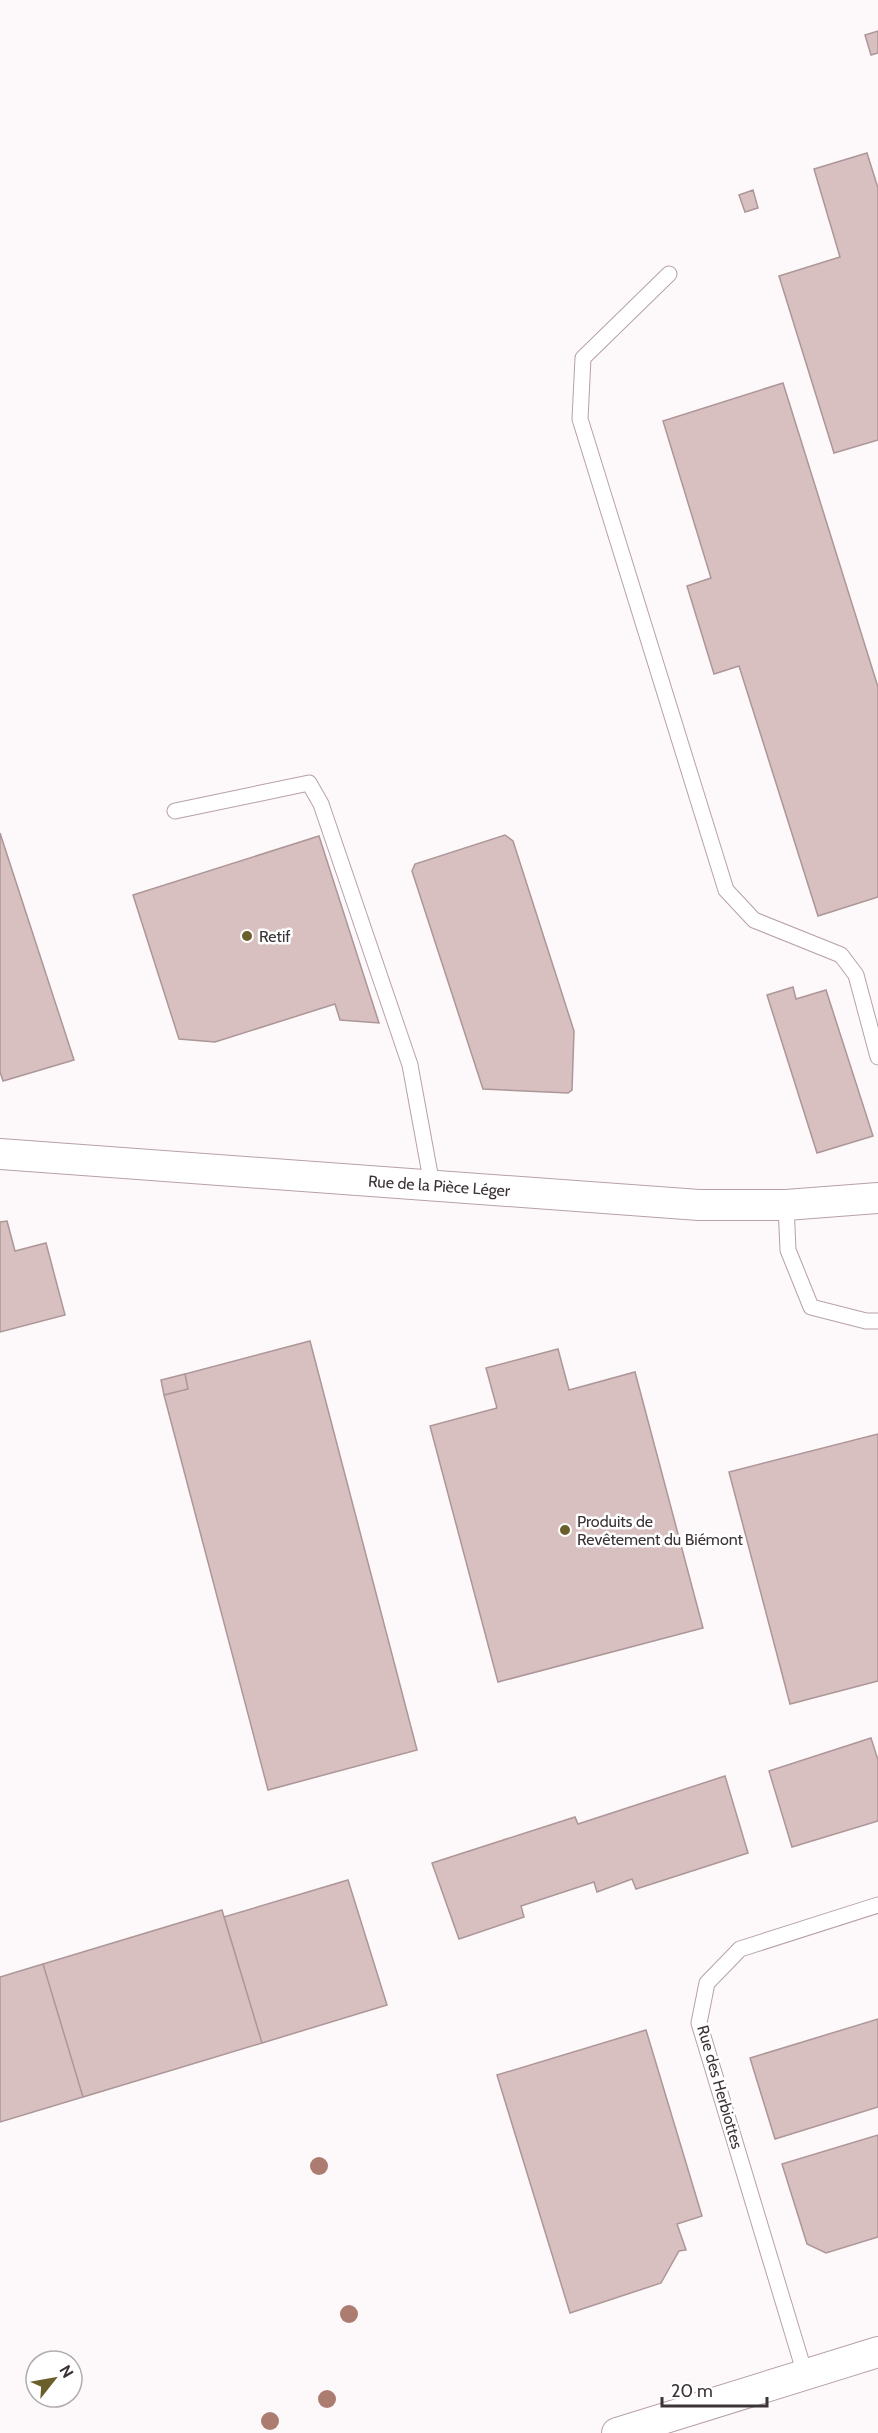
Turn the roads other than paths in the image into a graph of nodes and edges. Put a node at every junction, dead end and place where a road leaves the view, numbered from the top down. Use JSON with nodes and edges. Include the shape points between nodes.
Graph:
{"nodes":[{"id":1,"x":669,"y":274,"type":"dead end"},
{"id":2,"x":175,"y":811,"type":"dead end"},
{"id":3,"x":878,"y":1057,"type":"edge"},
{"id":4,"x":0,"y":1154,"type":"edge"},
{"id":5,"x":432,"y":1185,"type":"junction"},
{"id":6,"x":878,"y":1198,"type":"edge"},
{"id":7,"x":786,"y":1205,"type":"junction"},
{"id":8,"x":878,"y":1321,"type":"edge"},
{"id":9,"x":878,"y":1905,"type":"edge"},
{"id":10,"x":878,"y":2352,"type":"edge"},
{"id":11,"x":805,"y":2374,"type":"junction"},
{"id":12,"x":617,"y":2433,"type":"edge"}],
"edges":[{"from":1,"to":3,"type":"lane","via":[[583,358],[580,419],[726,890],[754,920],[841,956],[856,975]]},
{"from":2,"to":5,"type":"lane","via":[[309,783],[321,804],[410,1065]]},
{"from":4,"to":5,"type":"street","name":"Rue de la Pièce Léger"},
{"from":5,"to":7,"type":"street","name":"Rue de la Pièce Léger","via":[[699,1205]]},
{"from":6,"to":7,"type":"street","name":"Rue de la Pièce Léger"},
{"from":7,"to":8,"type":"lane","via":[[788,1250],[811,1307]]},
{"from":9,"to":11,"type":"lane","name":"Rue des Herbiottes","via":[[740,1948],[707,1983],[699,2023]]},
{"from":10,"to":11,"type":"street"},
{"from":11,"to":12,"type":"street"}]}
